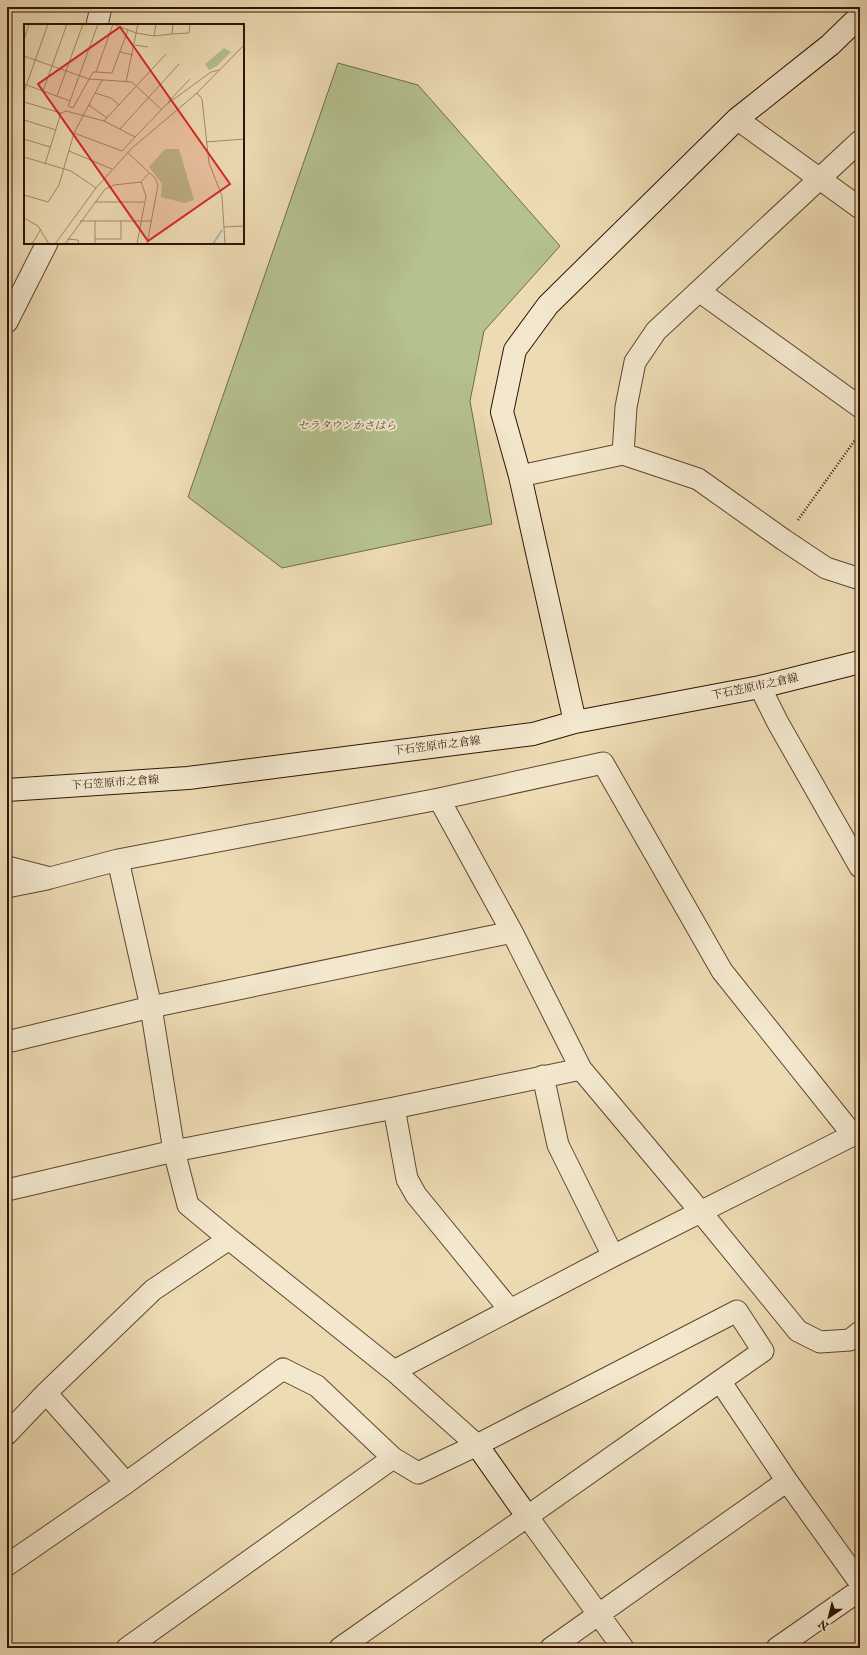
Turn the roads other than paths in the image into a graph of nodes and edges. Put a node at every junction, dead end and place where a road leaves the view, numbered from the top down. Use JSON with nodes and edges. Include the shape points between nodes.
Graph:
{"nodes":[{"id":1,"x":101,"y":7,"type":"edge"},
{"id":2,"x":860,"y":16,"type":"edge"},
{"id":3,"x":97,"y":24,"type":"edge"},
{"id":4,"x":737,"y":119,"type":"junction"},
{"id":5,"x":860,"y":140,"type":"edge"},
{"id":6,"x":819,"y":179,"type":"junction"},
{"id":7,"x":860,"y":208,"type":"edge"},
{"id":8,"x":46,"y":244,"type":"edge"},
{"id":9,"x":699,"y":292,"type":"junction"},
{"id":10,"x":7,"y":322,"type":"edge"},
{"id":11,"x":860,"y":406,"type":"edge"},
{"id":12,"x":623,"y":454,"type":"junction"},
{"id":13,"x":520,"y":476,"type":"junction"},
{"id":14,"x":860,"y":579,"type":"edge"},
{"id":15,"x":860,"y":662,"type":"edge"},
{"id":16,"x":760,"y":687,"type":"junction"},
{"id":17,"x":575,"y":722,"type":"junction"},
{"id":18,"x":7,"y":790,"type":"edge"},
{"id":19,"x":439,"y":799,"type":"junction"},
{"id":20,"x":118,"y":860,"type":"junction"},
{"id":21,"x":7,"y":867,"type":"edge"},
{"id":22,"x":860,"y":867,"type":"edge"},
{"id":23,"x":50,"y":878,"type":"junction"},
{"id":24,"x":7,"y":887,"type":"edge"},
{"id":25,"x":512,"y":932,"type":"junction"},
{"id":26,"x":151,"y":1007,"type":"junction"},
{"id":27,"x":7,"y":1042,"type":"edge"},
{"id":28,"x":581,"y":1069,"type":"junction"},
{"id":29,"x":543,"y":1076,"type":"junction"},
{"id":30,"x":394,"y":1108,"type":"junction"},
{"id":31,"x":856,"y":1132,"type":"edge"},
{"id":32,"x":174,"y":1151,"type":"junction"},
{"id":33,"x":7,"y":1190,"type":"edge"},
{"id":34,"x":700,"y":1211,"type":"junction"},
{"id":35,"x":229,"y":1239,"type":"junction"},
{"id":36,"x":613,"y":1256,"type":"junction"},
{"id":37,"x":510,"y":1310,"type":"junction"},
{"id":38,"x":857,"y":1341,"type":"edge"},
{"id":39,"x":394,"y":1371,"type":"junction"},
{"id":40,"x":720,"y":1381,"type":"junction"},
{"id":41,"x":46,"y":1393,"type":"junction"},
{"id":42,"x":7,"y":1434,"type":"edge"},
{"id":43,"x":477,"y":1445,"type":"junction"},
{"id":44,"x":393,"y":1458,"type":"junction"},
{"id":45,"x":788,"y":1481,"type":"junction"},
{"id":46,"x":126,"y":1483,"type":"junction"},
{"id":47,"x":527,"y":1516,"type":"junction"},
{"id":48,"x":7,"y":1566,"type":"edge"},
{"id":49,"x":860,"y":1583,"type":"edge"},
{"id":50,"x":860,"y":1590,"type":"edge"},
{"id":51,"x":599,"y":1614,"type":"junction"},
{"id":52,"x":127,"y":1648,"type":"edge"},
{"id":53,"x":340,"y":1648,"type":"edge"},
{"id":54,"x":551,"y":1648,"type":"edge"},
{"id":55,"x":623,"y":1648,"type":"edge"},
{"id":56,"x":776,"y":1648,"type":"edge"}],
"edges":[{"from":1,"to":3,"type":"street"},
{"from":2,"to":4,"type":"street","via":[[830,45]]},
{"from":4,"to":6,"type":"street"},
{"from":4,"to":13,"type":"street","via":[[548,305],[515,350],[502,412]]},
{"from":5,"to":6,"type":"street"},
{"from":6,"to":7,"type":"street"},
{"from":6,"to":9,"type":"street"},
{"from":8,"to":10,"type":"street"},
{"from":9,"to":11,"type":"street"},
{"from":9,"to":12,"type":"street","via":[[656,331],[635,362],[626,407]]},
{"from":12,"to":13,"type":"street"},
{"from":12,"to":14,"type":"street","via":[[698,479],[826,568]]},
{"from":13,"to":17,"type":"street"},
{"from":15,"to":16,"type":"street","name":"下石笠原市之倉線"},
{"from":16,"to":17,"type":"street","name":"下石笠原市之倉線"},
{"from":16,"to":22,"type":"street","via":[[778,724]]},
{"from":17,"to":18,"type":"street","name":"下石笠原市之倉線","via":[[533,734],[188,778]]},
{"from":19,"to":20,"type":"street"},
{"from":19,"to":25,"type":"street"},
{"from":19,"to":31,"type":"street","via":[[603,763],[722,971]]},
{"from":20,"to":23,"type":"street"},
{"from":20,"to":26,"type":"street"},
{"from":21,"to":23,"type":"street"},
{"from":23,"to":24,"type":"street"},
{"from":25,"to":26,"type":"street"},
{"from":25,"to":28,"type":"street"},
{"from":26,"to":27,"type":"street"},
{"from":26,"to":32,"type":"street"},
{"from":28,"to":29,"type":"street"},
{"from":28,"to":34,"type":"street"},
{"from":29,"to":30,"type":"street"},
{"from":29,"to":36,"type":"street","via":[[558,1145]]},
{"from":30,"to":32,"type":"street"},
{"from":30,"to":37,"type":"street","via":[[407,1179],[416,1195]]},
{"from":31,"to":34,"type":"street"},
{"from":32,"to":33,"type":"street"},
{"from":32,"to":35,"type":"street","via":[[188,1205]]},
{"from":34,"to":36,"type":"street"},
{"from":34,"to":38,"type":"street","via":[[798,1331],[820,1342]]},
{"from":35,"to":39,"type":"street"},
{"from":35,"to":41,"type":"street","via":[[153,1290]]},
{"from":36,"to":37,"type":"street"},
{"from":37,"to":39,"type":"street"},
{"from":39,"to":43,"type":"street"},
{"from":40,"to":43,"type":"street","via":[[763,1351],[737,1311]]},
{"from":40,"to":45,"type":"street"},
{"from":40,"to":47,"type":"street"},
{"from":41,"to":42,"type":"street"},
{"from":41,"to":46,"type":"street"},
{"from":43,"to":44,"type":"street","via":[[418,1473]]},
{"from":43,"to":47,"type":"street"},
{"from":44,"to":46,"type":"street","via":[[317,1386],[283,1369]]},
{"from":44,"to":52,"type":"street"},
{"from":45,"to":49,"type":"street"},
{"from":45,"to":51,"type":"street"},
{"from":46,"to":48,"type":"street"},
{"from":47,"to":51,"type":"street"},
{"from":47,"to":53,"type":"street"},
{"from":50,"to":56,"type":"street"},
{"from":51,"to":54,"type":"street"},
{"from":51,"to":55,"type":"street"}]}
